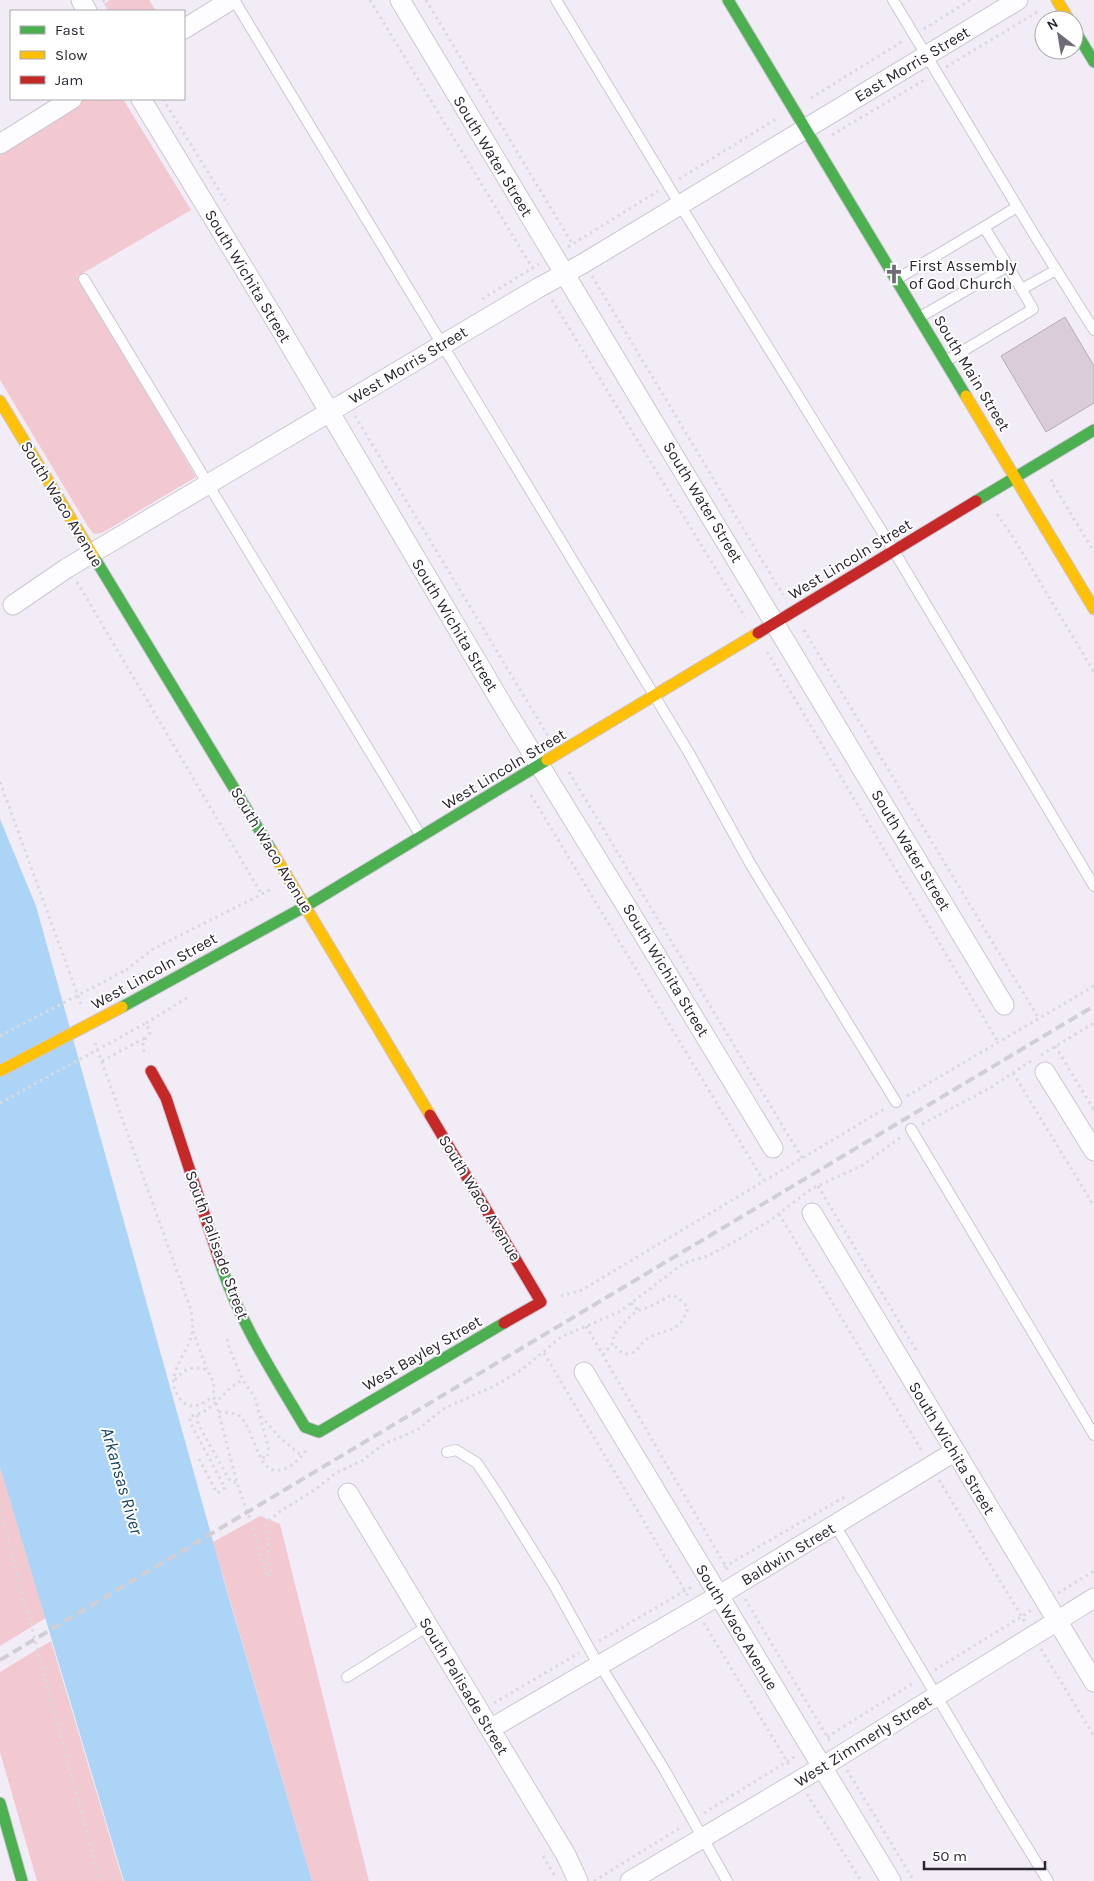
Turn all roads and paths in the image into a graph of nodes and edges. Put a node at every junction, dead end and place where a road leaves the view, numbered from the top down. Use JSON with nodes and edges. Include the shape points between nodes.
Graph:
{"nodes":[{"id":1,"x":232,"y":0,"type":"edge"},
{"id":2,"x":370,"y":0,"type":"edge"},
{"id":3,"x":400,"y":0,"type":"edge"},
{"id":4,"x":426,"y":0,"type":"edge"},
{"id":5,"x":556,"y":0,"type":"edge"},
{"id":6,"x":728,"y":0,"type":"edge"},
{"id":7,"x":893,"y":0,"type":"edge"},
{"id":8,"x":970,"y":0,"type":"edge"},
{"id":9,"x":1018,"y":0,"type":"edge"},
{"id":10,"x":185,"y":28,"type":"edge"},
{"id":11,"x":914,"y":34,"type":"junction"},
{"id":12,"x":1084,"y":46,"type":"edge"},
{"id":13,"x":927,"y":56,"type":"junction"},
{"id":14,"x":1094,"y":62,"type":"edge"},
{"id":15,"x":70,"y":100,"type":"edge"},
{"id":16,"x":141,"y":100,"type":"edge"},
{"id":17,"x":165,"y":100,"type":"edge"},
{"id":18,"x":794,"y":108,"type":"junction"},
{"id":19,"x":806,"y":128,"type":"junction"},
{"id":20,"x":0,"y":144,"type":"edge"},
{"id":21,"x":668,"y":185,"type":"junction"},
{"id":22,"x":680,"y":205,"type":"junction"},
{"id":23,"x":1017,"y":207,"type":"junction"},
{"id":24,"x":232,"y":212,"type":"dead end"},
{"id":25,"x":984,"y":227,"type":"junction"},
{"id":26,"x":573,"y":244,"type":"junction"},
{"id":27,"x":554,"y":255,"type":"junction"},
{"id":28,"x":584,"y":263,"type":"junction"},
{"id":29,"x":1008,"y":266,"type":"junction"},
{"id":30,"x":533,"y":268,"type":"junction"},
{"id":31,"x":1056,"y":270,"type":"junction"},
{"id":32,"x":564,"y":274,"type":"junction"},
{"id":33,"x":84,"y":278,"type":"dead end"},
{"id":34,"x":896,"y":279,"type":"junction"},
{"id":35,"x":543,"y":285,"type":"junction"},
{"id":36,"x":1022,"y":289,"type":"junction"},
{"id":37,"x":474,"y":304,"type":"dead end"},
{"id":38,"x":919,"y":318,"type":"junction"},
{"id":39,"x":1094,"y":330,"type":"edge"},
{"id":40,"x":442,"y":346,"type":"junction"},
{"id":41,"x":946,"y":362,"type":"junction"},
{"id":42,"x":0,"y":401,"type":"edge"},
{"id":43,"x":346,"y":403,"type":"junction"},
{"id":44,"x":330,"y":413,"type":"junction"},
{"id":45,"x":1094,"y":430,"type":"edge"},
{"id":46,"x":1060,"y":476,"type":"dead end"},
{"id":47,"x":1015,"y":477,"type":"junction"},
{"id":48,"x":209,"y":485,"type":"junction"},
{"id":49,"x":894,"y":551,"type":"junction"},
{"id":50,"x":1094,"y":552,"type":"edge"},
{"id":51,"x":93,"y":554,"type":"junction"},
{"id":52,"x":71,"y":566,"type":"junction"},
{"id":53,"x":791,"y":590,"type":"dead end"},
{"id":54,"x":783,"y":594,"type":"junction"},
{"id":55,"x":13,"y":605,"type":"dead end"},
{"id":56,"x":765,"y":605,"type":"junction"},
{"id":57,"x":1093,"y":606,"type":"edge"},
{"id":58,"x":793,"y":613,"type":"junction"},
{"id":59,"x":745,"y":617,"type":"junction"},
{"id":60,"x":737,"y":622,"type":"dead end"},
{"id":61,"x":776,"y":624,"type":"junction"},
{"id":62,"x":756,"y":635,"type":"junction"},
{"id":63,"x":654,"y":697,"type":"junction"},
{"id":64,"x":555,"y":731,"type":"dead end"},
{"id":65,"x":547,"y":735,"type":"junction"},
{"id":66,"x":528,"y":747,"type":"junction"},
{"id":67,"x":559,"y":755,"type":"junction"},
{"id":68,"x":540,"y":766,"type":"junction"},
{"id":69,"x":520,"y":779,"type":"junction"},
{"id":70,"x":0,"y":782,"type":"edge"},
{"id":71,"x":422,"y":837,"type":"junction"},
{"id":72,"x":291,"y":882,"type":"junction"},
{"id":73,"x":1094,"y":886,"type":"edge"},
{"id":74,"x":261,"y":893,"type":"junction"},
{"id":75,"x":306,"y":906,"type":"junction"},
{"id":76,"x":1094,"y":986,"type":"edge"},
{"id":77,"x":136,"y":998,"type":"junction"},
{"id":78,"x":1004,"y":1006,"type":"dead end"},
{"id":79,"x":82,"y":1007,"type":"dead end"},
{"id":80,"x":1039,"y":1019,"type":"junction"},
{"id":81,"x":146,"y":1022,"type":"junction"},
{"id":82,"x":1094,"y":1022,"type":"edge"},
{"id":83,"x":92,"y":1034,"type":"dead end"},
{"id":84,"x":0,"y":1036,"type":"edge"},
{"id":85,"x":145,"y":1038,"type":"junction"},
{"id":86,"x":998,"y":1042,"type":"junction"},
{"id":87,"x":1055,"y":1046,"type":"junction"},
{"id":88,"x":102,"y":1061,"type":"junction"},
{"id":89,"x":0,"y":1071,"type":"edge"},
{"id":90,"x":151,"y":1071,"type":"joint"},
{"id":91,"x":1013,"y":1072,"type":"junction"},
{"id":92,"x":1046,"y":1072,"type":"dead end"},
{"id":93,"x":896,"y":1102,"type":"junction"},
{"id":94,"x":0,"y":1103,"type":"edge"},
{"id":95,"x":1094,"y":1110,"type":"edge"},
{"id":96,"x":911,"y":1129,"type":"junction"},
{"id":97,"x":773,"y":1148,"type":"dead end"},
{"id":98,"x":1094,"y":1151,"type":"edge"},
{"id":99,"x":802,"y":1158,"type":"junction"},
{"id":100,"x":763,"y":1180,"type":"junction"},
{"id":101,"x":1094,"y":1206,"type":"edge"},
{"id":102,"x":812,"y":1213,"type":"dead end"},
{"id":103,"x":542,"y":1302,"type":"junction"},
{"id":104,"x":631,"y":1303,"type":"junction"},
{"id":105,"x":638,"y":1310,"type":"junction"},
{"id":106,"x":586,"y":1326,"type":"junction"},
{"id":107,"x":193,"y":1329,"type":"junction"},
{"id":108,"x":225,"y":1333,"type":"dead end"},
{"id":109,"x":613,"y":1343,"type":"junction"},
{"id":110,"x":603,"y":1355,"type":"junction"},
{"id":111,"x":207,"y":1370,"type":"junction"},
{"id":112,"x":584,"y":1372,"type":"dead end"},
{"id":113,"x":244,"y":1380,"type":"junction"},
{"id":114,"x":174,"y":1382,"type":"junction"},
{"id":115,"x":212,"y":1397,"type":"junction"},
{"id":116,"x":216,"y":1403,"type":"junction"},
{"id":117,"x":219,"y":1412,"type":"junction"},
{"id":118,"x":259,"y":1414,"type":"junction"},
{"id":119,"x":197,"y":1415,"type":"junction"},
{"id":120,"x":319,"y":1432,"type":"junction"},
{"id":121,"x":1094,"y":1435,"type":"edge"},
{"id":122,"x":447,"y":1452,"type":"dead end"},
{"id":123,"x":954,"y":1452,"type":"junction"},
{"id":124,"x":302,"y":1456,"type":"junction"},
{"id":125,"x":199,"y":1458,"type":"dead end"},
{"id":126,"x":260,"y":1458,"type":"junction"},
{"id":127,"x":236,"y":1483,"type":"junction"},
{"id":128,"x":348,"y":1493,"type":"dead end"},
{"id":129,"x":0,"y":1510,"type":"edge"},
{"id":130,"x":835,"y":1525,"type":"junction"},
{"id":131,"x":1094,"y":1571,"type":"edge"},
{"id":132,"x":737,"y":1585,"type":"junction"},
{"id":133,"x":718,"y":1596,"type":"junction"},
{"id":134,"x":1094,"y":1598,"type":"edge"},
{"id":135,"x":1045,"y":1602,"type":"junction"},
{"id":136,"x":1057,"y":1621,"type":"junction"},
{"id":137,"x":428,"y":1626,"type":"junction"},
{"id":138,"x":600,"y":1665,"type":"junction"},
{"id":139,"x":347,"y":1676,"type":"dead end"},
{"id":140,"x":924,"y":1676,"type":"junction"},
{"id":141,"x":1094,"y":1682,"type":"edge"},
{"id":142,"x":936,"y":1696,"type":"junction"},
{"id":143,"x":490,"y":1729,"type":"junction"},
{"id":144,"x":827,"y":1737,"type":"junction"},
{"id":145,"x":810,"y":1747,"type":"junction"},
{"id":146,"x":839,"y":1756,"type":"junction"},
{"id":147,"x":822,"y":1767,"type":"junction"},
{"id":148,"x":0,"y":1803,"type":"edge"},
{"id":149,"x":693,"y":1820,"type":"junction"},
{"id":150,"x":703,"y":1838,"type":"junction"},
{"id":151,"x":543,"y":1856,"type":"dead end"},
{"id":152,"x":22,"y":1881,"type":"edge"},
{"id":153,"x":100,"y":1881,"type":"edge"},
{"id":154,"x":558,"y":1881,"type":"edge"},
{"id":155,"x":578,"y":1881,"type":"edge"},
{"id":156,"x":594,"y":1881,"type":"edge"},
{"id":157,"x":630,"y":1881,"type":"edge"},
{"id":158,"x":727,"y":1881,"type":"edge"},
{"id":159,"x":891,"y":1881,"type":"edge"},
{"id":160,"x":914,"y":1881,"type":"edge"},
{"id":161,"x":1048,"y":1881,"type":"edge"}],
"edges":[{"from":1,"to":10,"type":"street"},
{"from":1,"to":40,"type":"lane"},
{"from":2,"to":30,"type":"path"},
{"from":3,"to":27,"type":"street","name":"South Water Street"},
{"from":4,"to":26,"type":"path"},
{"from":5,"to":21,"type":"lane"},
{"from":6,"to":18,"type":"street","name":"South Main Street"},
{"from":7,"to":11,"type":"lane"},
{"from":8,"to":11,"type":"path"},
{"from":9,"to":13,"type":"street","name":"East Morris Street"},
{"from":11,"to":13,"type":"lane"},
{"from":11,"to":18,"type":"path"},
{"from":12,"to":14,"type":"street"},
{"from":13,"to":19,"type":"street","name":"East Morris Street"},
{"from":13,"to":23,"type":"lane"},
{"from":15,"to":20,"type":"street"},
{"from":16,"to":44,"type":"street","name":"South Wichita Street"},
{"from":17,"to":24,"type":"path"},
{"from":18,"to":19,"type":"street","name":"South Main Street"},
{"from":18,"to":21,"type":"path"},
{"from":19,"to":22,"type":"street","name":"West Morris Street"},
{"from":19,"to":34,"type":"street","name":"South Main Street"},
{"from":21,"to":22,"type":"lane"},
{"from":21,"to":26,"type":"path"},
{"from":22,"to":28,"type":"street","name":"West Morris Street"},
{"from":22,"to":49,"type":"lane"},
{"from":23,"to":25,"type":"lane"},
{"from":23,"to":31,"type":"lane"},
{"from":25,"to":29,"type":"lane"},
{"from":25,"to":34,"type":"lane"},
{"from":26,"to":27,"type":"path"},
{"from":26,"to":28,"type":"path"},
{"from":27,"to":30,"type":"path"},
{"from":27,"to":32,"type":"street","name":"South Water Street"},
{"from":28,"to":32,"type":"street","name":"West Morris Street"},
{"from":28,"to":54,"type":"path"},
{"from":29,"to":36,"type":"lane"},
{"from":29,"to":38,"type":"lane"},
{"from":30,"to":35,"type":"path"},
{"from":30,"to":37,"type":"path"},
{"from":31,"to":36,"type":"lane"},
{"from":31,"to":39,"type":"lane"},
{"from":32,"to":35,"type":"street","name":"West Morris Street"},
{"from":32,"to":56,"type":"street","name":"South Water Street"},
{"from":33,"to":48,"type":"lane"},
{"from":34,"to":38,"type":"street","name":"South Main Street"},
{"from":35,"to":40,"type":"street","name":"West Morris Street"},
{"from":35,"to":59,"type":"path"},
{"from":36,"to":41,"type":"lane","via":[[1033,309]]},
{"from":38,"to":41,"type":"street","name":"South Main Street"},
{"from":40,"to":43,"type":"street","name":"West Morris Street"},
{"from":40,"to":63,"type":"lane"},
{"from":41,"to":47,"type":"street","name":"South Main Street"},
{"from":42,"to":51,"type":"street","name":"South Waco Avenue"},
{"from":43,"to":44,"type":"street","name":"West Morris Street"},
{"from":43,"to":65,"type":"path"},
{"from":44,"to":48,"type":"street","name":"West Morris Street"},
{"from":44,"to":66,"type":"street","name":"South Wichita Street"},
{"from":45,"to":47,"type":"street","name":"West Lincoln Street"},
{"from":46,"to":50,"type":"path","via":[[1051,481]]},
{"from":47,"to":49,"type":"street","name":"West Lincoln Street"},
{"from":47,"to":57,"type":"street","name":"South Main Street"},
{"from":48,"to":51,"type":"street","name":"West Morris Street"},
{"from":48,"to":71,"type":"lane"},
{"from":49,"to":58,"type":"street","name":"West Lincoln Street"},
{"from":49,"to":73,"type":"lane"},
{"from":51,"to":52,"type":"street","name":"West Morris Street"},
{"from":51,"to":72,"type":"street","name":"South Waco Avenue"},
{"from":52,"to":55,"type":"street","name":"West Morris Street"},
{"from":52,"to":74,"type":"path","via":[[74,577]]},
{"from":53,"to":54,"type":"path"},
{"from":54,"to":56,"type":"path"},
{"from":54,"to":58,"type":"path"},
{"from":56,"to":59,"type":"path"},
{"from":56,"to":61,"type":"street","name":"South Water Street"},
{"from":58,"to":61,"type":"street","name":"West Lincoln Street"},
{"from":58,"to":80,"type":"path"},
{"from":59,"to":60,"type":"path"},
{"from":59,"to":62,"type":"path"},
{"from":61,"to":62,"type":"street","name":"West Lincoln Street"},
{"from":61,"to":78,"type":"street","name":"South Water Street"},
{"from":62,"to":63,"type":"street","name":"West Lincoln Street"},
{"from":62,"to":86,"type":"path"},
{"from":63,"to":67,"type":"street","name":"West Lincoln Street"},
{"from":63,"to":93,"type":"lane","via":[[751,865]]},
{"from":64,"to":65,"type":"path"},
{"from":65,"to":66,"type":"path"},
{"from":65,"to":67,"type":"path"},
{"from":66,"to":68,"type":"street","name":"South Wichita Street"},
{"from":67,"to":68,"type":"street","name":"West Lincoln Street"},
{"from":67,"to":99,"type":"path"},
{"from":68,"to":69,"type":"street","name":"West Lincoln Street"},
{"from":68,"to":97,"type":"street","name":"South Wichita Street"},
{"from":69,"to":71,"type":"street","name":"West Lincoln Street"},
{"from":69,"to":100,"type":"path"},
{"from":70,"to":79,"type":"path"},
{"from":71,"to":75,"type":"street","name":"West Lincoln Street"},
{"from":72,"to":74,"type":"path"},
{"from":72,"to":75,"type":"street","name":"South Waco Avenue"},
{"from":74,"to":84,"type":"path","bridge":true,"via":[[153,949],[126,970]]},
{"from":75,"to":77,"type":"street","name":"West Lincoln Street"},
{"from":75,"to":103,"type":"street","name":"South Waco Avenue"},
{"from":76,"to":80,"type":"path"},
{"from":77,"to":81,"type":"path"},
{"from":77,"to":89,"type":"street","name":"West Lincoln Street","bridge":true},
{"from":80,"to":86,"type":"path"},
{"from":81,"to":85,"type":"path","via":[[150,1033]]},
{"from":81,"to":94,"type":"path","bridge":true},
{"from":82,"to":87,"type":"path"},
{"from":83,"to":88,"type":"path"},
{"from":85,"to":88,"type":"path"},
{"from":85,"to":90,"type":"path","via":[[142,1048]]},
{"from":86,"to":93,"type":"path"},
{"from":87,"to":91,"type":"path"},
{"from":87,"to":95,"type":"path"},
{"from":88,"to":107,"type":"path","via":[[191,1310]]},
{"from":90,"to":120,"type":"street","name":"South Palisade Street","via":[[166,1098],[229,1290],[245,1325],[305,1427]]},
{"from":91,"to":96,"type":"path","via":[[961,1105]]},
{"from":91,"to":101,"type":"path"},
{"from":92,"to":98,"type":"street"},
{"from":93,"to":99,"type":"path"},
{"from":96,"to":104,"type":"path","via":[[863,1165],[812,1189],[739,1239],[708,1256],[684,1263]]},
{"from":96,"to":121,"type":"lane"},
{"from":99,"to":100,"type":"path"},
{"from":100,"to":103,"type":"path","via":[[582,1290]]},
{"from":102,"to":123,"type":"street","name":"South Wichita Street"},
{"from":103,"to":120,"type":"street","name":"West Bayley Street"},
{"from":104,"to":105,"type":"path"},
{"from":104,"to":106,"type":"path"},
{"from":105,"to":109,"type":"path","via":[[614,1335]]},
{"from":105,"to":109,"type":"path","via":[[670,1296],[681,1300],[688,1308],[674,1328],[648,1338],[640,1348],[628,1354],[621,1352]]},
{"from":106,"to":110,"type":"path"},
{"from":106,"to":127,"type":"path","via":[[561,1337],[520,1371],[445,1408],[417,1430],[384,1444],[279,1512],[269,1520],[266,1528],[272,1573],[266,1576],[257,1539]]},
{"from":107,"to":111,"type":"path"},
{"from":107,"to":114,"type":"path"},
{"from":108,"to":113,"type":"path"},
{"from":109,"to":110,"type":"path"},
{"from":110,"to":132,"type":"path"},
{"from":111,"to":114,"type":"path","via":[[189,1369]]},
{"from":111,"to":115,"type":"path","via":[[213,1381]]},
{"from":112,"to":133,"type":"street","name":"South Waco Avenue"},
{"from":113,"to":116,"type":"path","via":[[226,1391]]},
{"from":113,"to":118,"type":"path","via":[[255,1398]]},
{"from":114,"to":115,"type":"path","via":[[175,1391],[183,1403],[192,1406],[202,1404]]},
{"from":115,"to":116,"type":"path"},
{"from":116,"to":117,"type":"path"},
{"from":116,"to":119,"type":"path"},
{"from":117,"to":126,"type":"path","via":[[238,1416],[246,1424]]},
{"from":117,"to":127,"type":"path"},
{"from":118,"to":124,"type":"path"},
{"from":118,"to":126,"type":"path","via":[[269,1450],[267,1458]]},
{"from":119,"to":125,"type":"path","via":[[190,1416],[190,1422],[225,1488],[217,1493]]},
{"from":119,"to":127,"type":"path","via":[[198,1424],[230,1481]]},
{"from":120,"to":124,"type":"path"},
{"from":122,"to":138,"type":"lane","via":[[456,1450],[477,1463]]},
{"from":123,"to":130,"type":"street","name":"Baldwin Street"},
{"from":123,"to":135,"type":"street","name":"South Wichita Street"},
{"from":124,"to":126,"type":"path","via":[[289,1468],[280,1471],[272,1470]]},
{"from":128,"to":137,"type":"street","name":"South Palisade Street"},
{"from":129,"to":153,"type":"path"},
{"from":130,"to":132,"type":"street","name":"Baldwin Street"},
{"from":130,"to":140,"type":"lane"},
{"from":131,"to":135,"type":"path"},
{"from":132,"to":133,"type":"street","name":"Baldwin Street"},
{"from":132,"to":144,"type":"path"},
{"from":133,"to":138,"type":"street","name":"Baldwin Street"},
{"from":133,"to":145,"type":"street","name":"South Waco Avenue"},
{"from":134,"to":136,"type":"street","name":"West Zimmerly Street"},
{"from":135,"to":136,"type":"street","name":"South Wichita Street"},
{"from":135,"to":140,"type":"path"},
{"from":136,"to":141,"type":"street","name":"South Wichita Street"},
{"from":136,"to":142,"type":"street","name":"West Zimmerly Street"},
{"from":137,"to":139,"type":"lane"},
{"from":137,"to":143,"type":"street","name":"South Palisade Street"},
{"from":138,"to":143,"type":"street","name":"Baldwin Street"},
{"from":138,"to":149,"type":"lane"},
{"from":140,"to":142,"type":"lane"},
{"from":140,"to":144,"type":"path"},
{"from":142,"to":146,"type":"street","name":"West Zimmerly Street"},
{"from":142,"to":161,"type":"lane"},
{"from":143,"to":155,"type":"street","name":"South Palisade Street","via":[[566,1855]]},
{"from":144,"to":145,"type":"path"},
{"from":144,"to":146,"type":"path"},
{"from":145,"to":147,"type":"street","name":"South Waco Avenue"},
{"from":145,"to":149,"type":"path"},
{"from":146,"to":147,"type":"street","name":"West Zimmerly Street"},
{"from":146,"to":160,"type":"path"},
{"from":147,"to":150,"type":"street","name":"West Zimmerly Street"},
{"from":147,"to":159,"type":"street","name":"South Waco Avenue"},
{"from":148,"to":152,"type":"street"},
{"from":149,"to":150,"type":"lane"},
{"from":149,"to":156,"type":"path"},
{"from":150,"to":157,"type":"street","name":"West Zimmerly Street"},
{"from":150,"to":158,"type":"lane"},
{"from":151,"to":154,"type":"path"}]}
